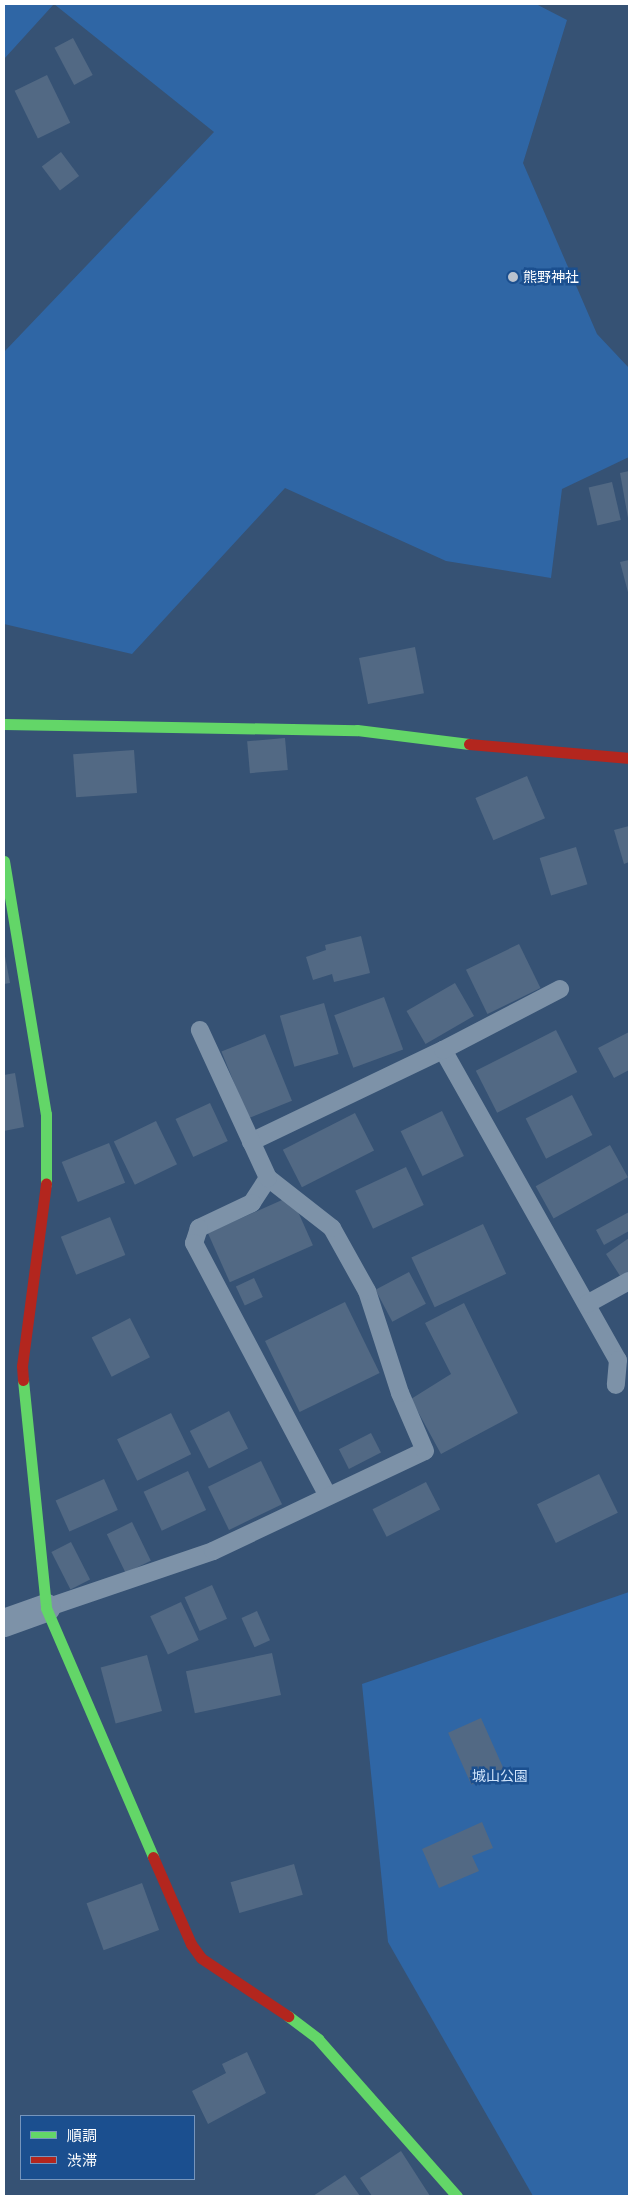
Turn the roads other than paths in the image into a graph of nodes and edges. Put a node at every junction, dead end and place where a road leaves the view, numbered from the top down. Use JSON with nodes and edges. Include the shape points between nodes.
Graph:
{"nodes":[{"id":1,"x":4,"y":724,"type":"edge"},
{"id":2,"x":629,"y":758,"type":"edge"},
{"id":3,"x":4,"y":861,"type":"edge"},
{"id":4,"x":560,"y":989,"type":"dead end"},
{"id":5,"x":200,"y":1030,"type":"dead end"},
{"id":6,"x":444,"y":1050,"type":"junction"},
{"id":7,"x":252,"y":1142,"type":"junction"},
{"id":8,"x":268,"y":1178,"type":"junction"},
{"id":9,"x":629,"y":1282,"type":"edge"},
{"id":10,"x":588,"y":1304,"type":"junction"},
{"id":11,"x":616,"y":1385,"type":"dead end"},
{"id":12,"x":328,"y":1496,"type":"junction"},
{"id":13,"x":46,"y":1608,"type":"junction"},
{"id":14,"x":4,"y":1623,"type":"edge"},
{"id":15,"x":457,"y":2196,"type":"edge"}],
"edges":[{"from":1,"to":2,"type":"street","via":[[357,730],[482,746]]},
{"from":3,"to":13,"type":"street","via":[[46,1114],[46,1184],[22,1366]]},
{"from":4,"to":6,"type":"lane"},
{"from":5,"to":7,"type":"lane"},
{"from":6,"to":7,"type":"lane"},
{"from":6,"to":10,"type":"lane"},
{"from":7,"to":8,"type":"lane"},
{"from":8,"to":12,"type":"lane","via":[[252,1203],[199,1228],[194,1243]]},
{"from":8,"to":12,"type":"lane","via":[[332,1228],[366,1291],[400,1393],[425,1451]]},
{"from":9,"to":10,"type":"lane"},
{"from":10,"to":11,"type":"lane","via":[[618,1360]]},
{"from":12,"to":13,"type":"lane","via":[[213,1551]]},
{"from":13,"to":14,"type":"street"},
{"from":13,"to":15,"type":"street","via":[[192,1944],[201,1958],[277,2007],[318,2039]]}]}
